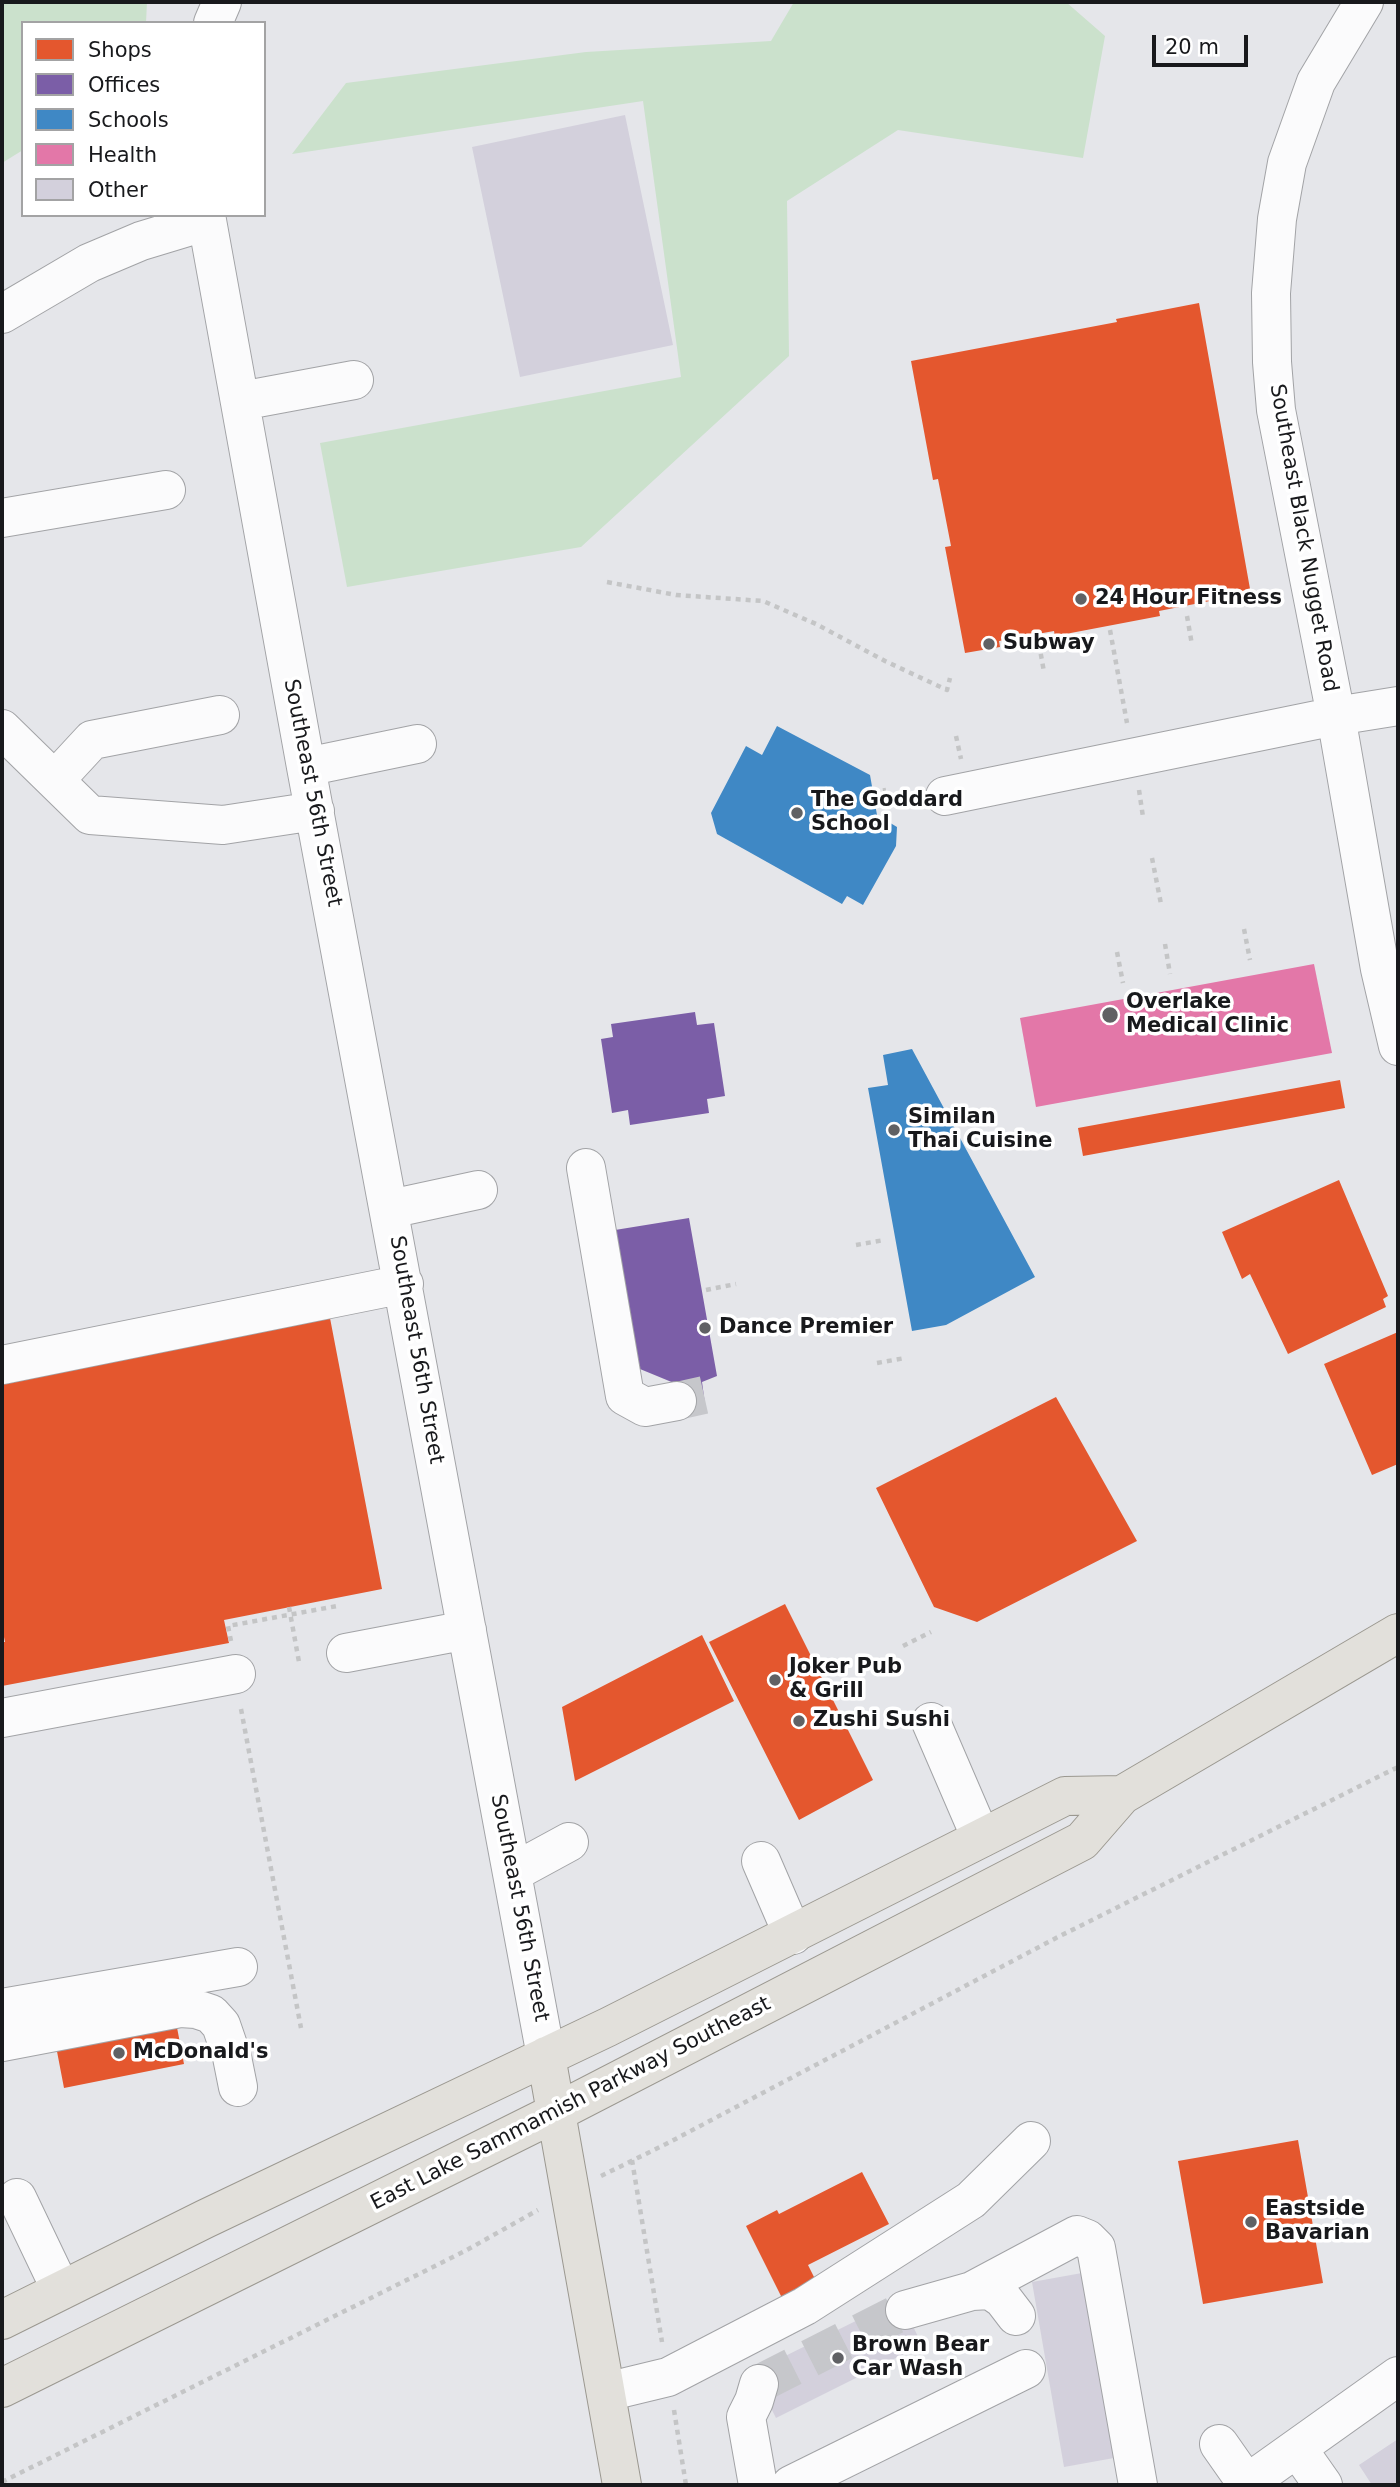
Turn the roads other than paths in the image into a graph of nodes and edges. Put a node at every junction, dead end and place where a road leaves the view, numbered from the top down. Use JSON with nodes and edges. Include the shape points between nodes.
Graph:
{"nodes":[{"id":1,"x":222,"y":2,"type":"edge"},
{"id":2,"x":1364,"y":2,"type":"edge"},
{"id":3,"x":214,"y":21,"type":"edge"},
{"id":4,"x":207,"y":218,"type":"edge"},
{"id":5,"x":2,"y":314,"type":"edge"},
{"id":6,"x":354,"y":380,"type":"dead end"},
{"id":7,"x":241,"y":401,"type":"junction"},
{"id":8,"x":166,"y":490,"type":"dead end"},
{"id":9,"x":2,"y":518,"type":"edge"},
{"id":10,"x":1398,"y":706,"type":"edge"},
{"id":11,"x":220,"y":715,"type":"dead end"},
{"id":12,"x":1336,"y":716,"type":"junction"},
{"id":13,"x":2,"y":729,"type":"edge"},
{"id":14,"x":417,"y":744,"type":"dead end"},
{"id":15,"x":306,"y":767,"type":"junction"},
{"id":16,"x":55,"y":780,"type":"junction"},
{"id":17,"x":945,"y":796,"type":"dead end"},
{"id":18,"x":315,"y":811,"type":"junction"},
{"id":19,"x":1398,"y":1046,"type":"edge"},
{"id":20,"x":586,"y":1168,"type":"dead end"},
{"id":21,"x":478,"y":1190,"type":"dead end"},
{"id":22,"x":390,"y":1209,"type":"junction"},
{"id":23,"x":404,"y":1284,"type":"junction"},
{"id":24,"x":2,"y":1365,"type":"edge"},
{"id":25,"x":677,"y":1401,"type":"tunnel mouth"},
{"id":26,"x":467,"y":1630,"type":"junction"},
{"id":27,"x":1398,"y":1633,"type":"edge"},
{"id":28,"x":346,"y":1653,"type":"dead end"},
{"id":29,"x":238,"y":1688,"type":"road end"},
{"id":30,"x":2,"y":1718,"type":"edge"},
{"id":31,"x":930,"y":1722,"type":"dead end"},
{"id":32,"x":1122,"y":1795,"type":"junction"},
{"id":33,"x":981,"y":1838,"type":"junction"},
{"id":34,"x":569,"y":1842,"type":"dead end"},
{"id":35,"x":761,"y":1861,"type":"dead end"},
{"id":36,"x":512,"y":1873,"type":"junction"},
{"id":37,"x":793,"y":1935,"type":"junction"},
{"id":38,"x":238,"y":1967,"type":"dead end"},
{"id":39,"x":2,"y":2008,"type":"edge"},
{"id":40,"x":2,"y":2042,"type":"edge"},
{"id":41,"x":547,"y":2056,"type":"junction"},
{"id":42,"x":237,"y":2087,"type":"dead end"},
{"id":43,"x":557,"y":2112,"type":"junction"},
{"id":44,"x":1031,"y":2141,"type":"dead end"},
{"id":45,"x":17,"y":2198,"type":"dead end"},
{"id":46,"x":61,"y":2290,"type":"junction"},
{"id":47,"x":972,"y":2291,"type":"junction"},
{"id":48,"x":905,"y":2310,"type":"tunnel mouth"},
{"id":49,"x":1016,"y":2316,"type":"dead end"},
{"id":50,"x":2,"y":2320,"type":"edge"},
{"id":51,"x":2,"y":2348,"type":"edge"},
{"id":52,"x":1026,"y":2369,"type":"dead end"},
{"id":53,"x":1398,"y":2376,"type":"edge"},
{"id":54,"x":758,"y":2384,"type":"tunnel mouth"},
{"id":55,"x":2,"y":2388,"type":"edge"},
{"id":56,"x":606,"y":2392,"type":"junction"},
{"id":57,"x":1219,"y":2444,"type":"dead end"},
{"id":58,"x":1297,"y":2448,"type":"junction"},
{"id":59,"x":845,"y":2474,"type":"edge"},
{"id":60,"x":1246,"y":2484,"type":"edge"},
{"id":61,"x":622,"y":2485,"type":"edge"},
{"id":62,"x":758,"y":2485,"type":"edge"},
{"id":63,"x":791,"y":2485,"type":"edge"},
{"id":64,"x":1138,"y":2485,"type":"edge"},
{"id":65,"x":1323,"y":2485,"type":"edge"}],
"edges":[{"from":1,"to":3,"type":"street"},
{"from":2,"to":12,"type":"street","name":"Southeast Black Nugget Road","via":[[1316,82],[1287,163],[1271,293],[1276,410]]},
{"from":4,"to":5,"type":"street","via":[[89,263]]},
{"from":4,"to":7,"type":"street","name":"Southeast 56th Street"},
{"from":6,"to":7,"type":"street"},
{"from":7,"to":15,"type":"street","name":"Southeast 56th Street"},
{"from":8,"to":9,"type":"street"},
{"from":10,"to":12,"type":"street"},
{"from":11,"to":16,"type":"street","via":[[92,740]]},
{"from":12,"to":17,"type":"street"},
{"from":12,"to":19,"type":"street","name":"Southeast Black Nugget Road","via":[[1380,970]]},
{"from":13,"to":16,"type":"street"},
{"from":14,"to":15,"type":"street"},
{"from":15,"to":18,"type":"street","name":"Southeast 56th Street"},
{"from":16,"to":18,"type":"street","via":[[90,815],[223,825]]},
{"from":18,"to":22,"type":"street","name":"Southeast 56th Street"},
{"from":20,"to":25,"type":"street","via":[[625,1396],[645,1407]]},
{"from":21,"to":22,"type":"street"},
{"from":22,"to":23,"type":"street","name":"Southeast 56th Street"},
{"from":23,"to":24,"type":"street"},
{"from":23,"to":26,"type":"street","name":"Southeast 56th Street"},
{"from":26,"to":28,"type":"street"},
{"from":26,"to":36,"type":"street","name":"Southeast 56th Street"},
{"from":27,"to":32,"type":"main road","name":"East Lake Sammamish Parkway Southeast"},
{"from":29,"to":30,"type":"street"},
{"from":31,"to":33,"type":"street"},
{"from":32,"to":33,"type":"main road","name":"East Lake Sammamish Parkway Southeast","via":[[1065,1796]]},
{"from":32,"to":43,"type":"main road","name":"East Lake Sammamish Parkway Southeast","via":[[1082,1841]]},
{"from":33,"to":37,"type":"main road","name":"East Lake Sammamish Parkway Southeast"},
{"from":34,"to":36,"type":"street"},
{"from":35,"to":37,"type":"street"},
{"from":36,"to":41,"type":"street","name":"Southeast 56th Street"},
{"from":37,"to":41,"type":"main road","name":"East Lake Sammamish Parkway Southeast"},
{"from":38,"to":39,"type":"street"},
{"from":40,"to":42,"type":"street","via":[[180,2008],[196,2009],[211,2014],[221,2025]]},
{"from":41,"to":43,"type":"main road","name":"Southeast 56th Street"},
{"from":41,"to":46,"type":"main road","name":"East Lake Sammamish Parkway Southeast"},
{"from":43,"to":55,"type":"main road","name":"East Lake Sammamish Parkway Southeast"},
{"from":43,"to":56,"type":"main road","name":"Southeast 56th Street"},
{"from":44,"to":56,"type":"street","via":[[971,2200],[805,2306],[668,2377]]},
{"from":45,"to":46,"type":"street"},
{"from":46,"to":50,"type":"main road","name":"East Lake Sammamish Parkway Southeast"},
{"from":46,"to":51,"type":"main road","via":[[64,2312]]},
{"from":47,"to":48,"type":"street"},
{"from":47,"to":49,"type":"street","via":[[990,2290]]},
{"from":47,"to":64,"type":"street","via":[[1077,2235],[1096,2248]]},
{"from":52,"to":59,"type":"street"},
{"from":53,"to":58,"type":"street"},
{"from":54,"to":62,"type":"street","via":[[746,2417]]},
{"from":56,"to":61,"type":"main road","name":"Southeast 56th Street"},
{"from":57,"to":60,"type":"street"},
{"from":58,"to":60,"type":"street"},
{"from":58,"to":65,"type":"street"},
{"from":59,"to":63,"type":"street"}]}
